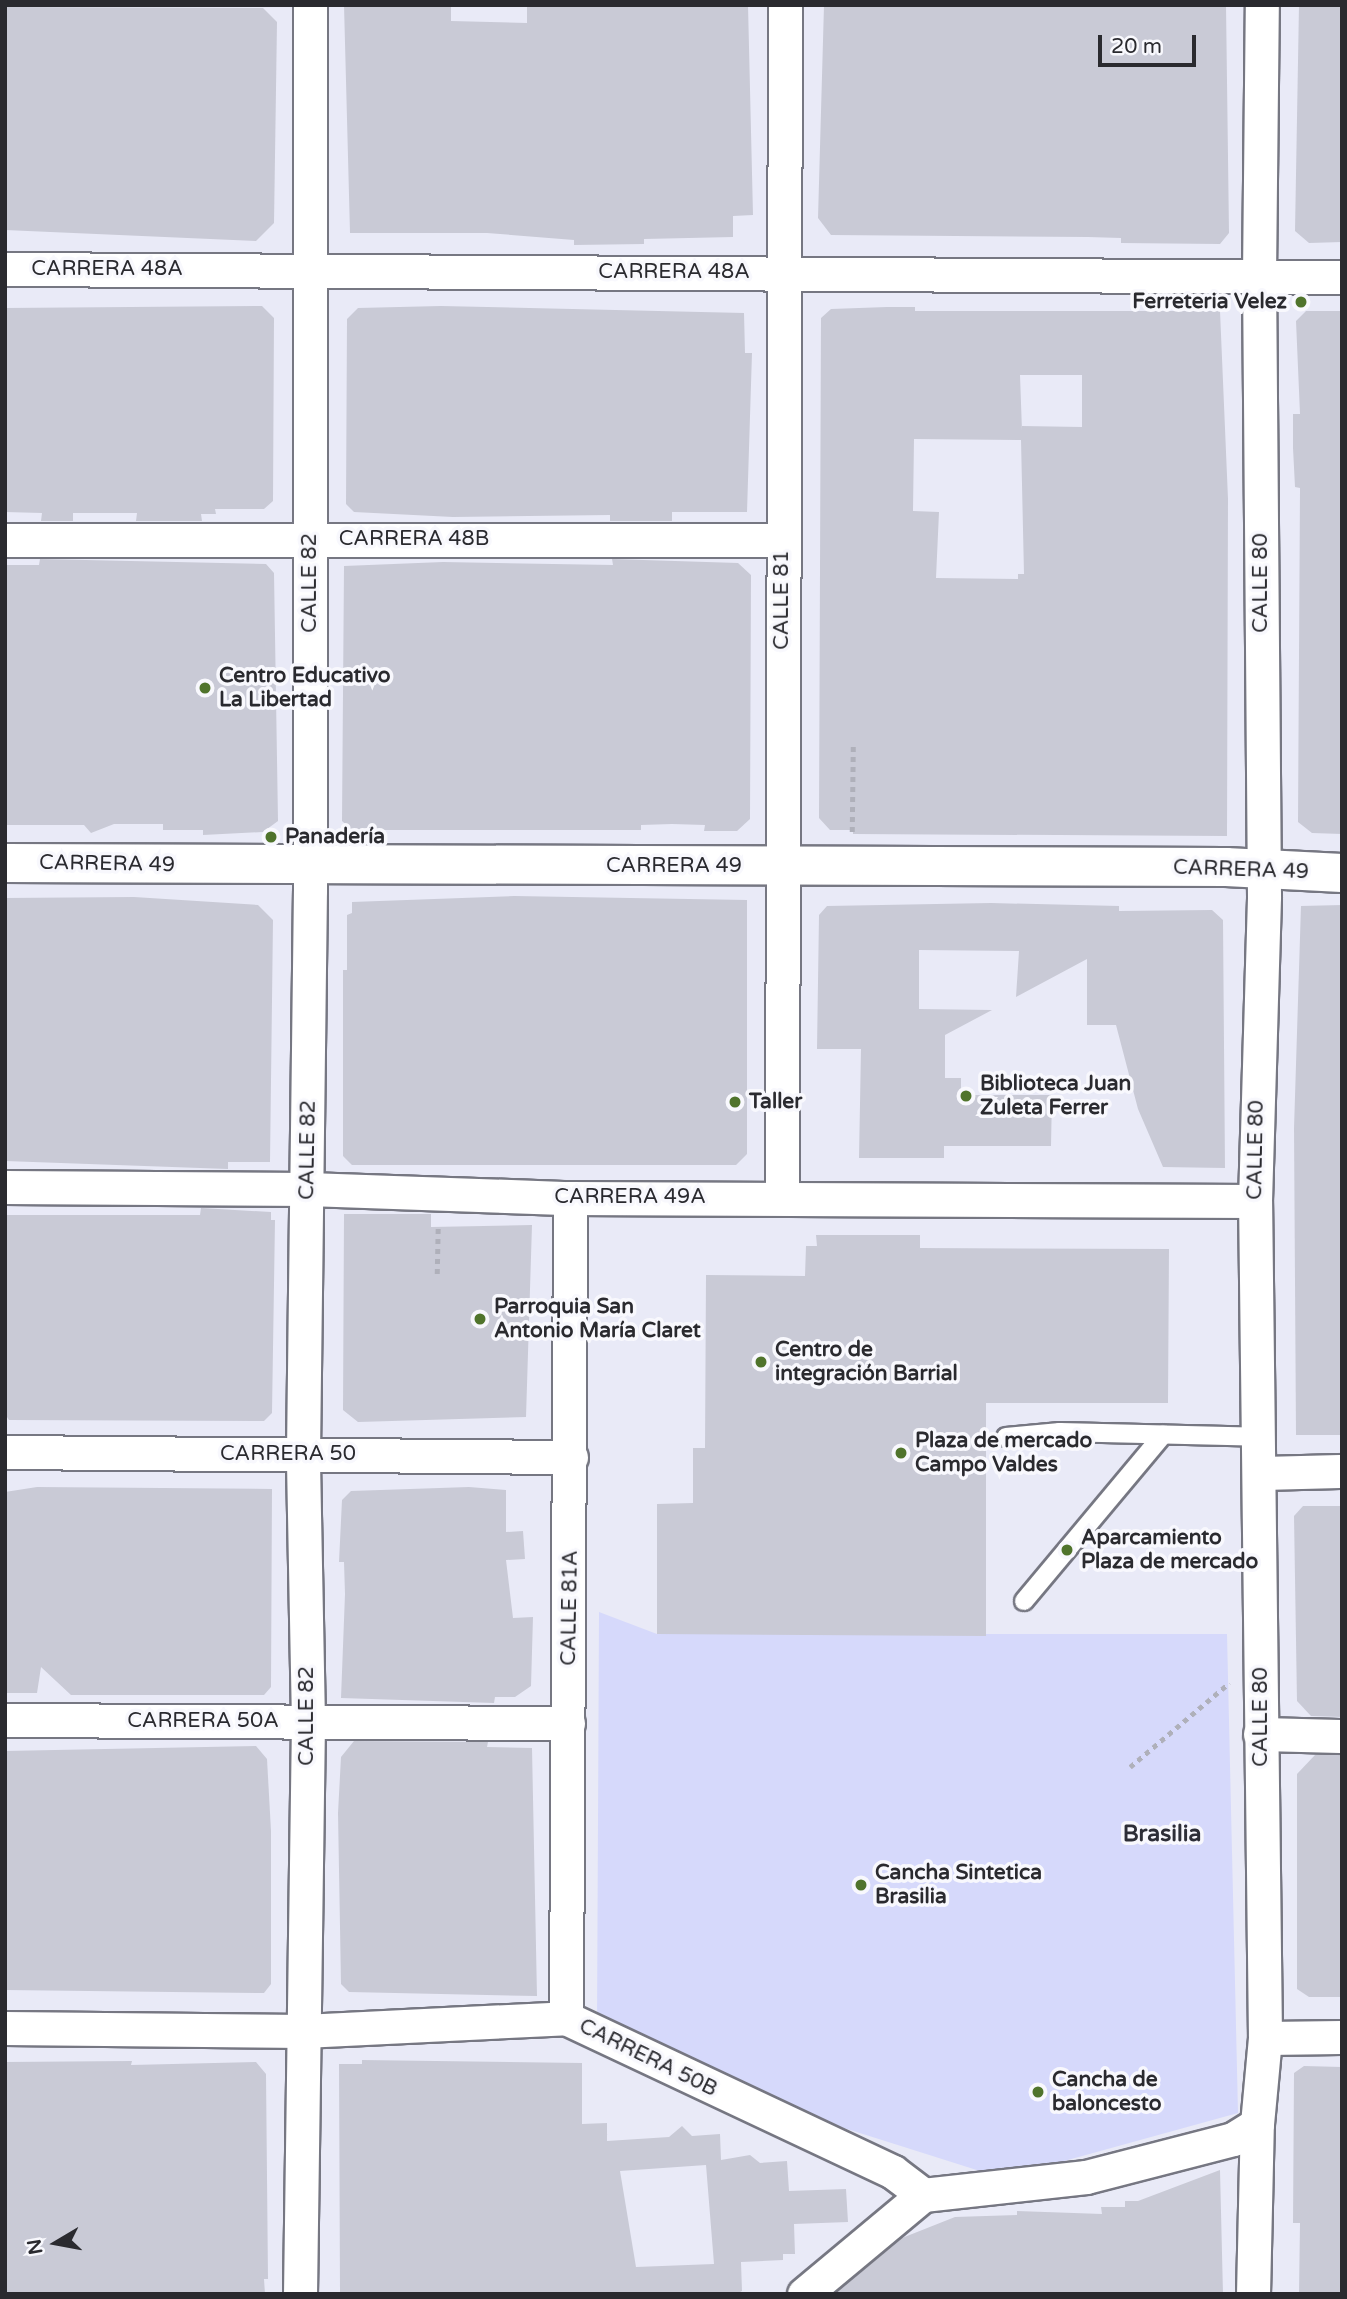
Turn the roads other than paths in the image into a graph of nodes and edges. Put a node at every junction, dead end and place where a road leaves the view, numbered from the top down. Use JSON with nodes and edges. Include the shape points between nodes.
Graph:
{"nodes":[{"id":1,"x":310,"y":5,"type":"edge"},
{"id":2,"x":785,"y":5,"type":"edge"},
{"id":3,"x":1262,"y":5,"type":"edge"},
{"id":4,"x":5,"y":268,"type":"edge"},
{"id":5,"x":310,"y":270,"type":"junction"},
{"id":6,"x":785,"y":272,"type":"junction"},
{"id":7,"x":1259,"y":276,"type":"junction"},
{"id":8,"x":1342,"y":277,"type":"edge"},
{"id":9,"x":310,"y":538,"type":"junction"},
{"id":10,"x":5,"y":540,"type":"edge"},
{"id":11,"x":782,"y":540,"type":"junction"},
{"id":12,"x":5,"y":863,"type":"edge"},
{"id":13,"x":310,"y":865,"type":"junction"},
{"id":14,"x":785,"y":866,"type":"junction"},
{"id":15,"x":1263,"y":869,"type":"junction"},
{"id":16,"x":1342,"y":873,"type":"edge"},
{"id":17,"x":5,"y":1187,"type":"edge"},
{"id":18,"x":308,"y":1189,"type":"junction"},
{"id":19,"x":782,"y":1196,"type":"junction"},
{"id":20,"x":570,"y":1198,"type":"junction"},
{"id":21,"x":1255,"y":1201,"type":"junction"},
{"id":22,"x":1163,"y":1435,"type":"junction"},
{"id":23,"x":1006,"y":1437,"type":"dead end"},
{"id":24,"x":1259,"y":1437,"type":"junction"},
{"id":25,"x":5,"y":1452,"type":"edge"},
{"id":26,"x":303,"y":1453,"type":"junction"},
{"id":27,"x":571,"y":1457,"type":"junction"},
{"id":28,"x":1342,"y":1471,"type":"edge"},
{"id":29,"x":1260,"y":1473,"type":"junction"},
{"id":30,"x":1024,"y":1601,"type":"dead end"},
{"id":31,"x":5,"y":1720,"type":"edge"},
{"id":32,"x":308,"y":1722,"type":"junction"},
{"id":33,"x":568,"y":1723,"type":"junction"},
{"id":34,"x":1261,"y":1734,"type":"junction"},
{"id":35,"x":1342,"y":1735,"type":"edge"},
{"id":36,"x":566,"y":2018,"type":"junction"},
{"id":37,"x":5,"y":2028,"type":"edge"},
{"id":38,"x":303,"y":2031,"type":"junction"},
{"id":39,"x":1342,"y":2036,"type":"edge"},
{"id":40,"x":1265,"y":2038,"type":"junction"},
{"id":41,"x":1256,"y":2124,"type":"junction"},
{"id":42,"x":923,"y":2194,"type":"junction"},
{"id":43,"x":300,"y":2294,"type":"edge"},
{"id":44,"x":804,"y":2294,"type":"edge"},
{"id":45,"x":1253,"y":2294,"type":"edge"}],
"edges":[{"from":1,"to":5,"type":"street","name":"CALLE 82"},
{"from":2,"to":6,"type":"street","name":"CALLE 81"},
{"from":3,"to":7,"type":"street","name":"CALLE 80"},
{"from":4,"to":5,"type":"street","name":"CARRERA 48A"},
{"from":5,"to":6,"type":"street","name":"CARRERA 48A"},
{"from":5,"to":9,"type":"street","name":"CALLE 82"},
{"from":6,"to":7,"type":"street","name":"CARRERA 48A"},
{"from":6,"to":11,"type":"street","name":"CALLE 81","via":[[786,505]]},
{"from":7,"to":8,"type":"street","name":"CARRERA 48A"},
{"from":7,"to":15,"type":"street","name":"CALLE 80"},
{"from":9,"to":10,"type":"street","name":"CARRERA 48B"},
{"from":9,"to":11,"type":"street","name":"CARRERA 48B"},
{"from":9,"to":13,"type":"street","name":"CALLE 82"},
{"from":11,"to":14,"type":"street","name":"CALLE 81"},
{"from":12,"to":13,"type":"street","name":"CARRERA 49"},
{"from":13,"to":14,"type":"street","name":"CARRERA 49"},
{"from":13,"to":18,"type":"street","name":"CALLE 82"},
{"from":14,"to":15,"type":"street","name":"CARRERA 49"},
{"from":14,"to":19,"type":"street","name":"CALLE 81"},
{"from":15,"to":16,"type":"street","name":"CARRERA 49"},
{"from":15,"to":21,"type":"street","name":"CALLE 80"},
{"from":17,"to":18,"type":"street","name":"CARRERA 49A"},
{"from":18,"to":20,"type":"street","name":"CARRERA 49A"},
{"from":18,"to":26,"type":"street","name":"CALLE 82"},
{"from":19,"to":20,"type":"street","name":"CARRERA 49A"},
{"from":19,"to":21,"type":"street","name":"CARRERA 49A"},
{"from":20,"to":27,"type":"street","name":"CALLE 81A"},
{"from":21,"to":24,"type":"street","name":"CALLE 80"},
{"from":22,"to":23,"type":"lane","via":[[1060,1432]]},
{"from":22,"to":24,"type":"lane"},
{"from":22,"to":30,"type":"lane"},
{"from":24,"to":29,"type":"street","name":"CALLE 80"},
{"from":25,"to":26,"type":"street","name":"CARRERA 50"},
{"from":26,"to":27,"type":"street","name":"CARRERA 50"},
{"from":26,"to":32,"type":"street","name":"CALLE 82"},
{"from":27,"to":33,"type":"street","name":"CALLE 81A"},
{"from":28,"to":29,"type":"street"},
{"from":29,"to":34,"type":"street","name":"CALLE 80"},
{"from":31,"to":32,"type":"street","name":"CARRERA 50A"},
{"from":32,"to":33,"type":"street","name":"CARRERA 50A"},
{"from":32,"to":38,"type":"street","name":"CALLE 82"},
{"from":33,"to":36,"type":"street","name":"CALLE 81A"},
{"from":34,"to":35,"type":"street"},
{"from":34,"to":40,"type":"street","name":"CALLE 80"},
{"from":36,"to":38,"type":"street","name":"CARRERA 50B"},
{"from":36,"to":42,"type":"street","name":"CARRERA 50B","via":[[893,2172]]},
{"from":37,"to":38,"type":"street","name":"CARRERA 50B"},
{"from":38,"to":43,"type":"street","name":"CALLE 82"},
{"from":39,"to":40,"type":"street"},
{"from":40,"to":41,"type":"street","name":"CALLE 80"},
{"from":41,"to":42,"type":"street","via":[[1233,2139],[1086,2177]]},
{"from":41,"to":45,"type":"street","name":"CALLE 80"},
{"from":42,"to":44,"type":"street"}]}
